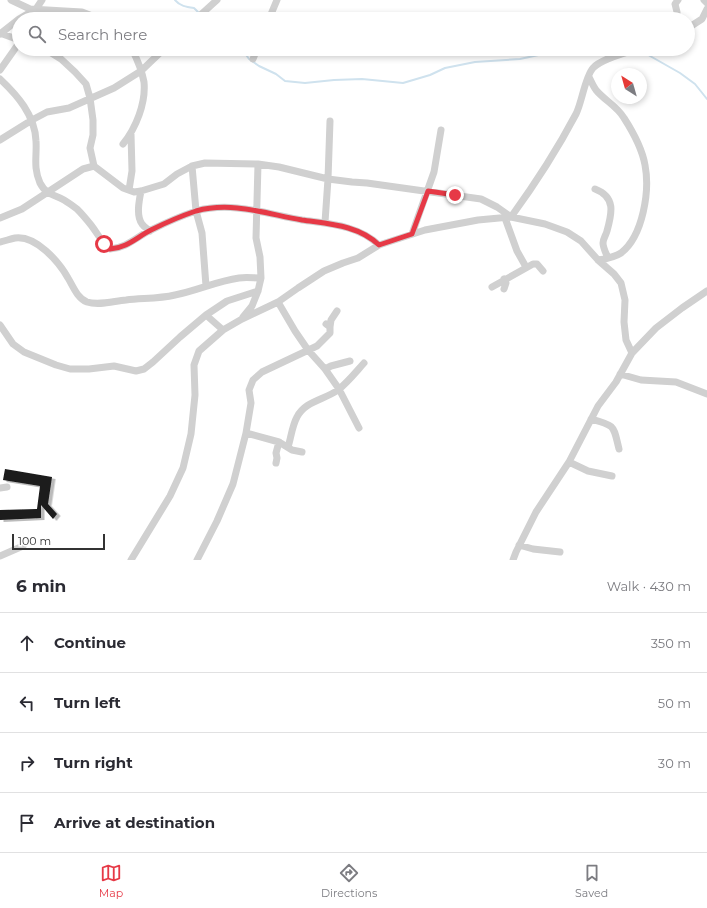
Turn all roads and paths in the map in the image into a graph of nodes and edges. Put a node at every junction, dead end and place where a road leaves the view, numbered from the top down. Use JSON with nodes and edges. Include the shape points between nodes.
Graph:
{"nodes":[{"id":1,"x":11,"y":0,"type":"edge"},
{"id":2,"x":42,"y":0,"type":"edge"},
{"id":3,"x":217,"y":0,"type":"edge"},
{"id":4,"x":277,"y":0,"type":"edge"},
{"id":5,"x":678,"y":0,"type":"edge"},
{"id":6,"x":704,"y":0,"type":"edge"},
{"id":7,"x":707,"y":3,"type":"edge"},
{"id":8,"x":707,"y":9,"type":"edge"},
{"id":9,"x":31,"y":12,"type":"edge"},
{"id":10,"x":33,"y":12,"type":"edge"},
{"id":11,"x":204,"y":12,"type":"edge"},
{"id":12,"x":272,"y":12,"type":"edge"},
{"id":13,"x":677,"y":12,"type":"edge"},
{"id":14,"x":695,"y":24,"type":"edge"},
{"id":15,"x":12,"y":25,"type":"edge"},
{"id":16,"x":0,"y":34,"type":"edge"},
{"id":17,"x":12,"y":38,"type":"edge"},
{"id":18,"x":12,"y":53,"type":"edge"},
{"id":19,"x":56,"y":56,"type":"edge"},
{"id":20,"x":135,"y":56,"type":"edge"},
{"id":21,"x":157,"y":56,"type":"edge"},
{"id":22,"x":254,"y":56,"type":"edge"},
{"id":23,"x":620,"y":56,"type":"edge"},
{"id":24,"x":253,"y":59,"type":"dead end"},
{"id":25,"x":0,"y":70,"type":"edge"},
{"id":26,"x":141,"y":71,"type":"junction"},
{"id":27,"x":589,"y":77,"type":"junction"},
{"id":28,"x":0,"y":79,"type":"edge"},
{"id":29,"x":90,"y":98,"type":"junction"},
{"id":30,"x":32,"y":120,"type":"junction"},
{"id":31,"x":330,"y":121,"type":"dead end"},
{"id":32,"x":441,"y":130,"type":"dead end"},
{"id":33,"x":131,"y":134,"type":"junction"},
{"id":34,"x":0,"y":140,"type":"edge"},
{"id":35,"x":123,"y":144,"type":"dead end"},
{"id":36,"x":258,"y":164,"type":"junction"},
{"id":37,"x":94,"y":166,"type":"junction"},
{"id":38,"x":192,"y":166,"type":"junction"},
{"id":39,"x":328,"y":178,"type":"junction"},
{"id":40,"x":595,"y":189,"type":"dead end"},
{"id":41,"x":129,"y":190,"type":"junction"},
{"id":42,"x":428,"y":191,"type":"junction"},
{"id":43,"x":46,"y":192,"type":"junction"},
{"id":44,"x":141,"y":192,"type":"junction"},
{"id":45,"x":257,"y":210,"type":"junction"},
{"id":46,"x":196,"y":211,"type":"junction"},
{"id":47,"x":0,"y":218,"type":"edge"},
{"id":48,"x":508,"y":218,"type":"junction"},
{"id":49,"x":325,"y":222,"type":"junction"},
{"id":50,"x":150,"y":231,"type":"junction"},
{"id":51,"x":412,"y":234,"type":"junction"},
{"id":52,"x":0,"y":242,"type":"edge"},
{"id":53,"x":379,"y":245,"type":"junction"},
{"id":54,"x":608,"y":258,"type":"junction"},
{"id":55,"x":598,"y":260,"type":"junction"},
{"id":56,"x":543,"y":271,"type":"dead end"},
{"id":57,"x":524,"y":272,"type":"junction"},
{"id":58,"x":261,"y":278,"type":"junction"},
{"id":59,"x":504,"y":279,"type":"junction"},
{"id":60,"x":206,"y":286,"type":"junction"},
{"id":61,"x":492,"y":287,"type":"dead end"},
{"id":62,"x":504,"y":289,"type":"dead end"},
{"id":63,"x":258,"y":291,"type":"junction"},
{"id":64,"x":707,"y":291,"type":"edge"},
{"id":65,"x":278,"y":302,"type":"junction"},
{"id":66,"x":337,"y":311,"type":"dead end"},
{"id":67,"x":206,"y":315,"type":"junction"},
{"id":68,"x":242,"y":319,"type":"junction"},
{"id":69,"x":0,"y":325,"type":"edge"},
{"id":70,"x":223,"y":330,"type":"junction"},
{"id":71,"x":308,"y":350,"type":"junction"},
{"id":72,"x":632,"y":353,"type":"junction"},
{"id":73,"x":350,"y":362,"type":"dead end"},
{"id":74,"x":364,"y":363,"type":"dead end"},
{"id":75,"x":325,"y":369,"type":"junction"},
{"id":76,"x":620,"y":374,"type":"junction"},
{"id":77,"x":339,"y":389,"type":"junction"},
{"id":78,"x":707,"y":394,"type":"edge"},
{"id":79,"x":591,"y":419,"type":"junction"},
{"id":80,"x":360,"y":428,"type":"dead end"},
{"id":81,"x":246,"y":433,"type":"junction"},
{"id":82,"x":279,"y":442,"type":"junction"},
{"id":83,"x":288,"y":447,"type":"junction"},
{"id":84,"x":619,"y":449,"type":"dead end"},
{"id":85,"x":302,"y":452,"type":"dead end"},
{"id":86,"x":569,"y":462,"type":"junction"},
{"id":87,"x":276,"y":463,"type":"dead end"},
{"id":88,"x":612,"y":476,"type":"dead end"},
{"id":89,"x":23,"y":546,"type":"dead end"},
{"id":90,"x":519,"y":546,"type":"junction"},
{"id":91,"x":560,"y":552,"type":"dead end"},
{"id":92,"x":0,"y":556,"type":"edge"},
{"id":93,"x":131,"y":560,"type":"edge"},
{"id":94,"x":197,"y":560,"type":"edge"},
{"id":95,"x":513,"y":560,"type":"edge"}],
"edges":[{"from":1,"to":9,"type":"street","via":[[30,9]]},
{"from":2,"to":10,"type":"street"},
{"from":3,"to":11,"type":"street"},
{"from":4,"to":12,"type":"street"},
{"from":5,"to":13,"type":"street","via":[[675,4]]},
{"from":6,"to":7,"type":"street"},
{"from":8,"to":14,"type":"street","via":[[702,19]]},
{"from":15,"to":16,"type":"street"},
{"from":16,"to":17,"type":"street"},
{"from":18,"to":25,"type":"street"},
{"from":19,"to":29,"type":"street","via":[[86,84]]},
{"from":20,"to":26,"type":"street"},
{"from":21,"to":26,"type":"street"},
{"from":22,"to":24,"type":"street"},
{"from":23,"to":27,"type":"street","via":[[593,68]]},
{"from":26,"to":29,"type":"street","via":[[114,88]]},
{"from":26,"to":33,"type":"street","via":[[144,82],[143,99]]},
{"from":27,"to":48,"type":"street","via":[[577,112],[551,158]]},
{"from":27,"to":54,"type":"street","via":[[595,89],[623,116],[635,137],[645,165],[646,188],[643,214],[638,228],[630,244],[620,253]]},
{"from":28,"to":30,"type":"street","via":[[14,92]]},
{"from":29,"to":30,"type":"street","via":[[70,108],[47,112]]},
{"from":29,"to":37,"type":"street","via":[[93,135],[90,148]]},
{"from":30,"to":34,"type":"street"},
{"from":30,"to":43,"type":"street","via":[[36,140],[37,173]]},
{"from":31,"to":39,"type":"street"},
{"from":32,"to":42,"type":"street","via":[[438,155]]},
{"from":33,"to":35,"type":"street"},
{"from":33,"to":41,"type":"street","via":[[132,171]]},
{"from":36,"to":38,"type":"street","via":[[205,163]]},
{"from":36,"to":39,"type":"street"},
{"from":36,"to":45,"type":"street"},
{"from":37,"to":41,"type":"street"},
{"from":37,"to":43,"type":"street","via":[[83,169]]},
{"from":38,"to":44,"type":"street","via":[[164,184]]},
{"from":38,"to":46,"type":"street"},
{"from":39,"to":42,"type":"street"},
{"from":39,"to":49,"type":"street"},
{"from":40,"to":54,"type":"street","via":[[601,191],[611,204],[603,242]]},
{"from":41,"to":44,"type":"street"},
{"from":42,"to":48,"type":"street","via":[[481,199],[497,207]]},
{"from":42,"to":51,"type":"street"},
{"from":43,"to":47,"type":"street","via":[[22,209]]},
{"from":43,"to":50,"type":"street","via":[[77,209],[110,249],[130,244]]},
{"from":44,"to":50,"type":"street","via":[[139,217]]},
{"from":45,"to":46,"type":"street","via":[[220,207]]},
{"from":45,"to":49,"type":"street","via":[[302,220]]},
{"from":45,"to":58,"type":"street","via":[[256,238]]},
{"from":46,"to":50,"type":"street"},
{"from":46,"to":60,"type":"street","via":[[202,233]]},
{"from":48,"to":51,"type":"street","via":[[478,220]]},
{"from":48,"to":55,"type":"street","via":[[544,224],[567,232],[581,241]]},
{"from":48,"to":57,"type":"street"},
{"from":49,"to":53,"type":"street","via":[[358,231]]},
{"from":51,"to":53,"type":"street"},
{"from":52,"to":60,"type":"street","via":[[16,238],[43,248],[68,276],[76,293],[86,301],[96,304],[158,298]]},
{"from":53,"to":65,"type":"street","via":[[358,258],[324,271]]},
{"from":54,"to":55,"type":"street"},
{"from":55,"to":72,"type":"street","via":[[621,284],[625,300],[626,340]]},
{"from":56,"to":57,"type":"street","via":[[537,264],[533,264]]},
{"from":57,"to":59,"type":"street"},
{"from":58,"to":60,"type":"street","via":[[240,278]]},
{"from":58,"to":63,"type":"street"},
{"from":59,"to":61,"type":"street"},
{"from":59,"to":62,"type":"street"},
{"from":63,"to":67,"type":"street","via":[[227,301]]},
{"from":63,"to":68,"type":"street","via":[[252,306]]},
{"from":64,"to":72,"type":"street","via":[[656,328]]},
{"from":65,"to":68,"type":"street"},
{"from":65,"to":71,"type":"street"},
{"from":66,"to":71,"type":"street","via":[[328,325],[330,334],[317,346]]},
{"from":67,"to":69,"type":"street","via":[[153,362],[136,371],[114,366],[70,369],[56,365],[24,352],[13,344]]},
{"from":67,"to":70,"type":"street"},
{"from":68,"to":70,"type":"street"},
{"from":70,"to":93,"type":"street","via":[[199,350],[194,365],[191,434],[183,468],[170,496]]},
{"from":71,"to":75,"type":"street"},
{"from":71,"to":81,"type":"street","via":[[262,372],[253,380]]},
{"from":72,"to":76,"type":"street"},
{"from":73,"to":75,"type":"street"},
{"from":74,"to":77,"type":"street"},
{"from":75,"to":77,"type":"street"},
{"from":76,"to":78,"type":"street","via":[[641,380],[676,382]]},
{"from":76,"to":79,"type":"street"},
{"from":77,"to":80,"type":"street"},
{"from":77,"to":83,"type":"street","via":[[304,409],[297,417]]},
{"from":79,"to":84,"type":"street","via":[[613,427]]},
{"from":79,"to":86,"type":"street"},
{"from":81,"to":82,"type":"street"},
{"from":81,"to":94,"type":"street","via":[[233,484]]},
{"from":82,"to":83,"type":"street"},
{"from":82,"to":87,"type":"street"},
{"from":83,"to":85,"type":"street"},
{"from":86,"to":88,"type":"street","via":[[588,471]]},
{"from":86,"to":90,"type":"street","via":[[536,512]]},
{"from":89,"to":92,"type":"street"},
{"from":90,"to":91,"type":"street"},
{"from":90,"to":95,"type":"street"}]}
